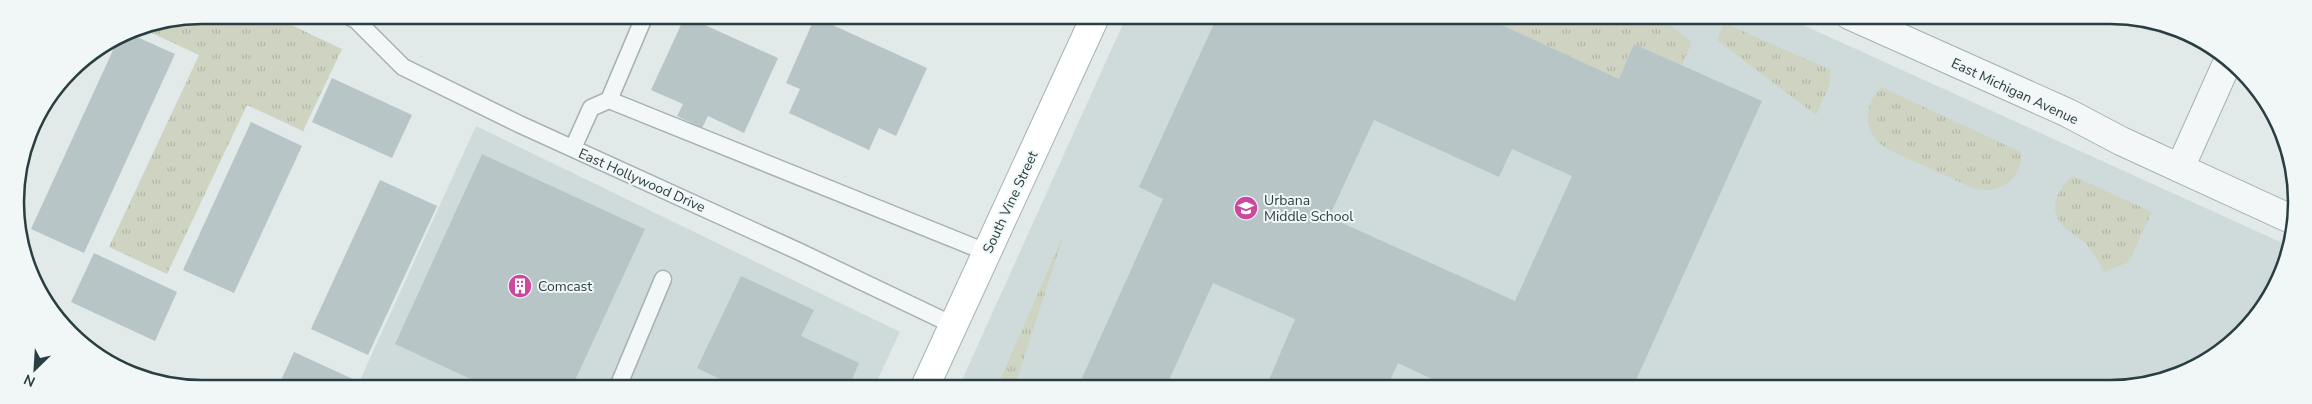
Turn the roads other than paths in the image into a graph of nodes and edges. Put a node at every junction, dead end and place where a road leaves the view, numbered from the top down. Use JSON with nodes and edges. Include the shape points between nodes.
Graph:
{"nodes":[{"id":1,"x":360,"y":24,"type":"edge"},
{"id":2,"x":641,"y":24,"type":"edge"},
{"id":3,"x":1092,"y":24,"type":"edge"},
{"id":4,"x":1869,"y":24,"type":"edge"},
{"id":5,"x":2226,"y":66,"type":"edge"},
{"id":6,"x":609,"y":100,"type":"junction"},
{"id":7,"x":573,"y":148,"type":"junction"},
{"id":8,"x":2180,"y":168,"type":"junction"},
{"id":9,"x":2288,"y":218,"type":"edge"},
{"id":10,"x":986,"y":252,"type":"junction"},
{"id":11,"x":663,"y":280,"type":"dead end"},
{"id":12,"x":953,"y":325,"type":"junction"},
{"id":13,"x":625,"y":380,"type":"edge"},
{"id":14,"x":928,"y":380,"type":"edge"}],
"edges":[{"from":1,"to":7,"type":"lane","name":"East Hollywood Drive","via":[[403,67]]},
{"from":2,"to":6,"type":"lane"},
{"from":3,"to":10,"type":"main road","name":"South Vine Street"},
{"from":4,"to":8,"type":"street","name":"East Michigan Avenue"},
{"from":5,"to":8,"type":"street"},
{"from":6,"to":7,"type":"lane","via":[[591,108]]},
{"from":6,"to":10,"type":"lane"},
{"from":7,"to":12,"type":"lane","name":"East Hollywood Drive"},
{"from":8,"to":9,"type":"street","name":"East Michigan Avenue"},
{"from":10,"to":12,"type":"main road","name":"South Vine Street"},
{"from":11,"to":13,"type":"lane"},
{"from":12,"to":14,"type":"main road","name":"South Vine Street"}]}
